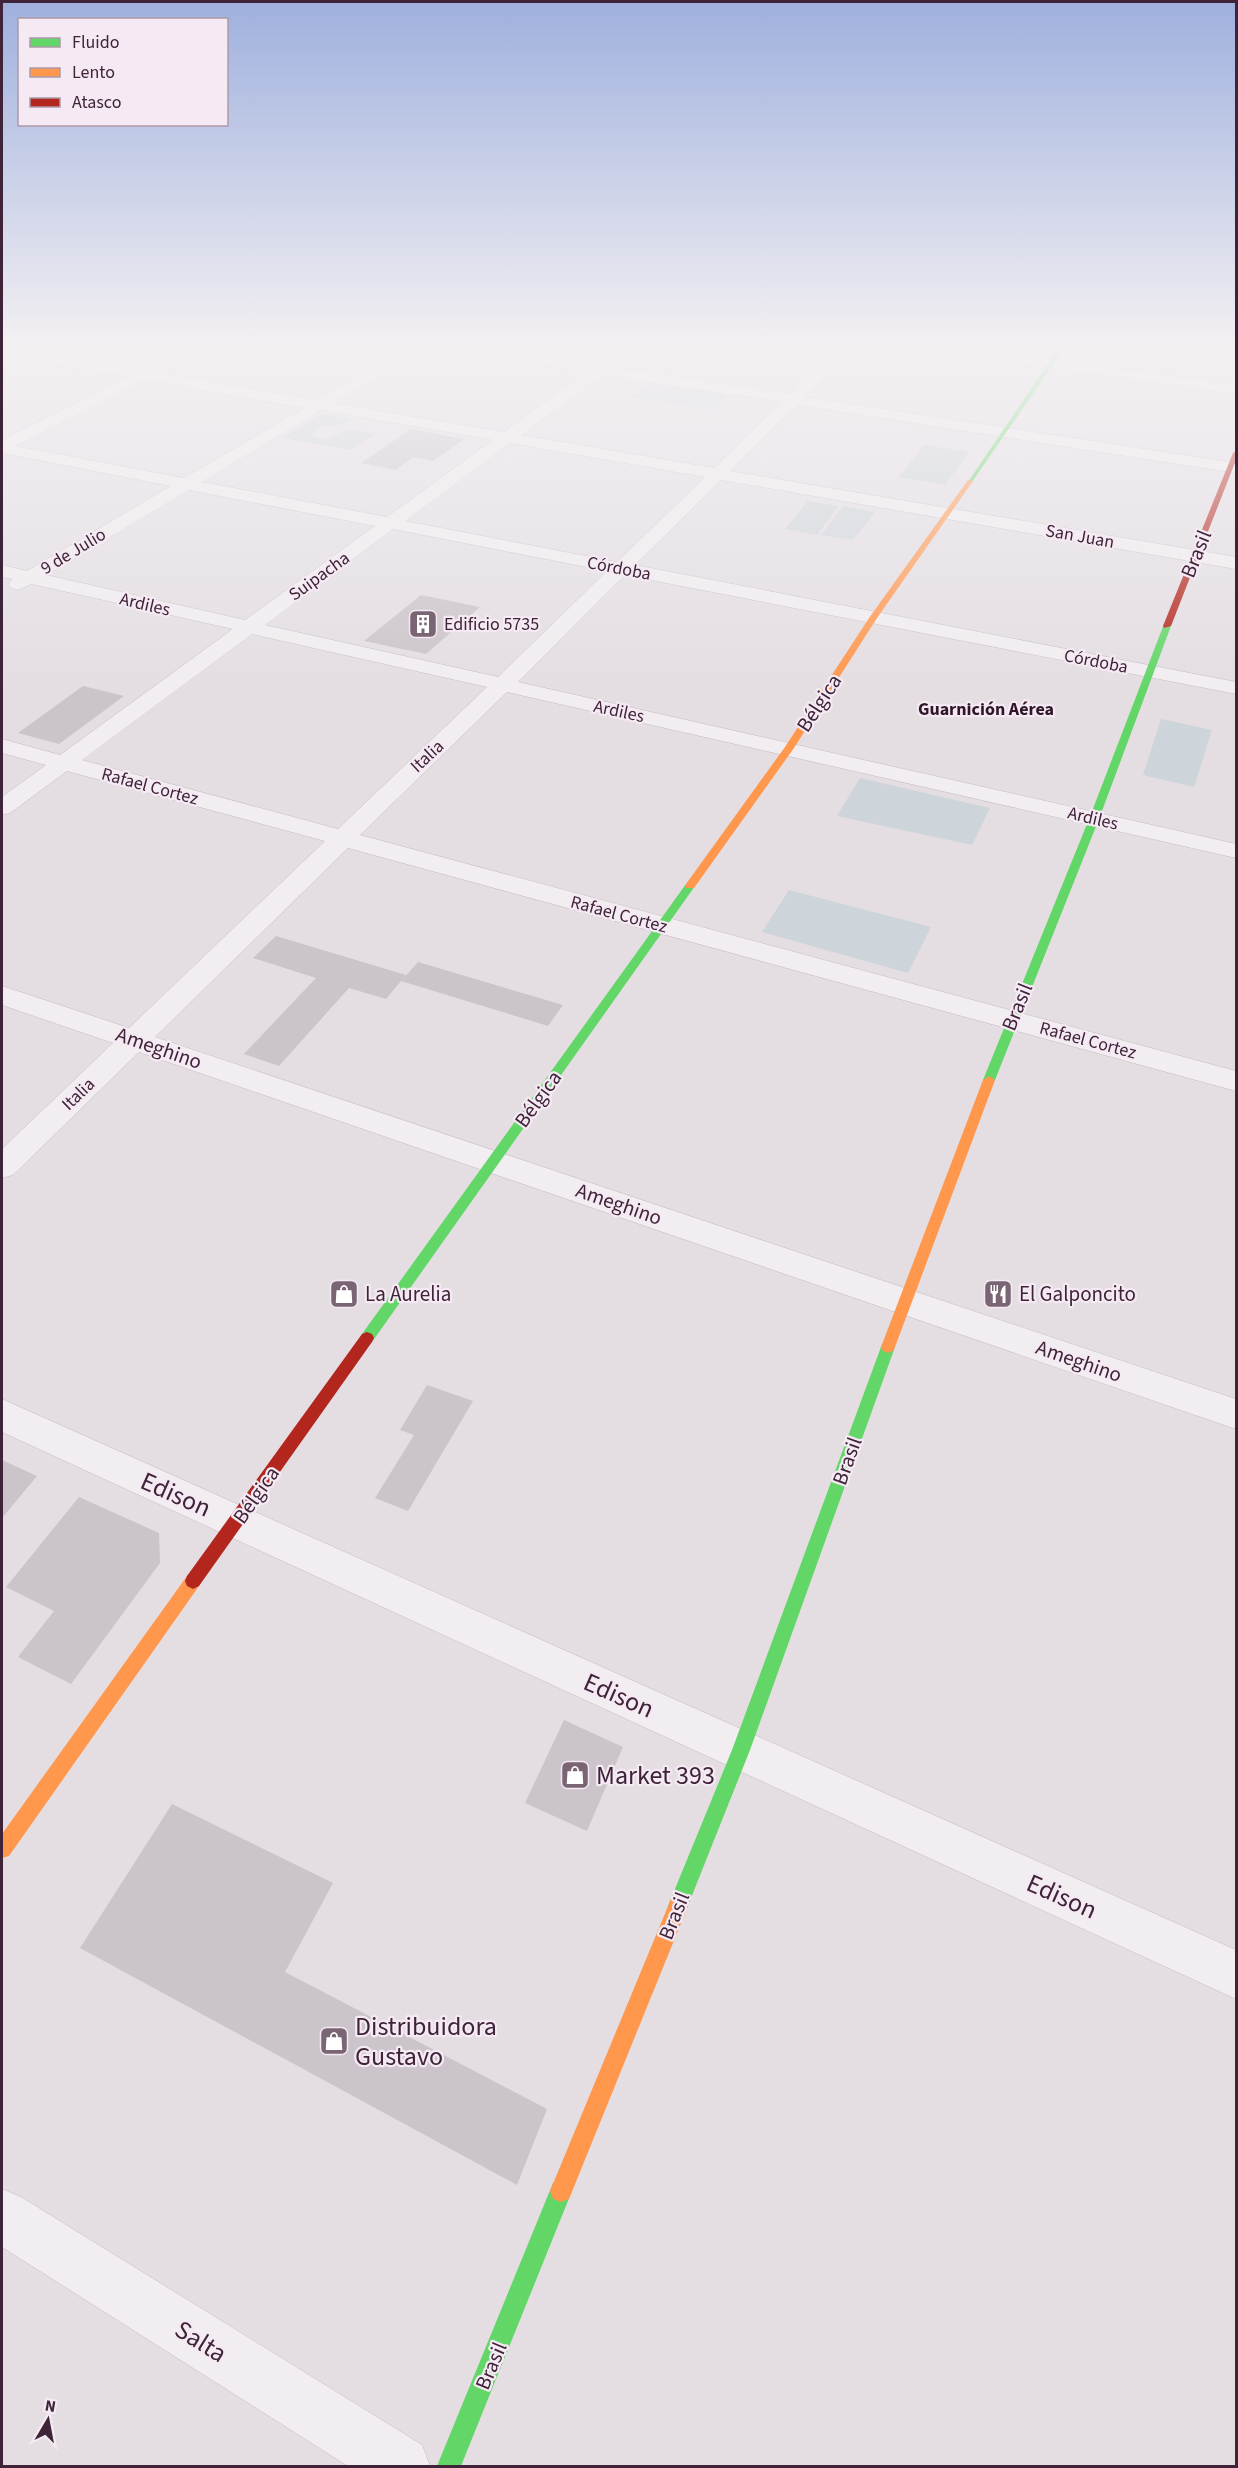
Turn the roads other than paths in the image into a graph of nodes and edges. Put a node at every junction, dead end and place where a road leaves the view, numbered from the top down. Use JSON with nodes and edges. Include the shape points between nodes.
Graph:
{"nodes":[{"id":1,"x":60,"y":458,"type":"edge"},
{"id":2,"x":230,"y":458,"type":"edge"},
{"id":3,"x":478,"y":458,"type":"edge"},
{"id":4,"x":627,"y":458,"type":"edge"},
{"id":5,"x":733,"y":458,"type":"edge"},
{"id":6,"x":987,"y":458,"type":"edge"},
{"id":7,"x":1205,"y":458,"type":"edge"},
{"id":8,"x":1234,"y":462,"type":"edge"},
{"id":9,"x":717,"y":474,"type":"junction"},
{"id":10,"x":188,"y":483,"type":"junction"},
{"id":11,"x":948,"y":513,"type":"junction"},
{"id":12,"x":391,"y":523,"type":"junction"},
{"id":13,"x":1195,"y":556,"type":"junction"},
{"id":14,"x":1236,"y":563,"type":"edge"},
{"id":15,"x":620,"y":568,"type":"junction"},
{"id":16,"x":2,"y":571,"type":"edge"},
{"id":17,"x":28,"y":577,"type":"junction"},
{"id":18,"x":2,"y":593,"type":"edge"},
{"id":19,"x":873,"y":618,"type":"junction"},
{"id":20,"x":248,"y":628,"type":"junction"},
{"id":21,"x":1149,"y":671,"type":"junction"},
{"id":22,"x":502,"y":685,"type":"junction"},
{"id":23,"x":1236,"y":688,"type":"edge"},
{"id":24,"x":2,"y":746,"type":"edge"},
{"id":25,"x":789,"y":748,"type":"junction"},
{"id":26,"x":63,"y":763,"type":"junction"},
{"id":27,"x":2,"y":808,"type":"edge"},
{"id":28,"x":1094,"y":819,"type":"junction"},
{"id":29,"x":340,"y":838,"type":"junction"},
{"id":30,"x":1236,"y":851,"type":"edge"},
{"id":31,"x":663,"y":926,"type":"junction"},
{"id":32,"x":2,"y":995,"type":"edge"},
{"id":33,"x":1012,"y":1019,"type":"junction"},
{"id":34,"x":135,"y":1040,"type":"junction"},
{"id":35,"x":1236,"y":1081,"type":"edge"},
{"id":36,"x":493,"y":1162,"type":"junction"},
{"id":37,"x":2,"y":1167,"type":"edge"},
{"id":38,"x":905,"y":1302,"type":"junction"},
{"id":39,"x":1236,"y":1414,"type":"edge"},
{"id":40,"x":2,"y":1415,"type":"edge"},
{"id":41,"x":237,"y":1522,"type":"junction"},
{"id":42,"x":741,"y":1750,"type":"junction"},
{"id":43,"x":2,"y":1849,"type":"edge"},
{"id":44,"x":1236,"y":1975,"type":"edge"},
{"id":45,"x":2,"y":2216,"type":"edge"},
{"id":46,"x":401,"y":2466,"type":"edge"},
{"id":47,"x":449,"y":2466,"type":"edge"}],
"edges":[{"from":1,"to":10,"type":"street","name":"Córdoba"},
{"from":2,"to":10,"type":"street","name":"9 de Julio"},
{"from":3,"to":12,"type":"street","name":"Suipacha"},
{"from":4,"to":9,"type":"street","name":"San Juan"},
{"from":5,"to":9,"type":"street","name":"Italia"},
{"from":6,"to":11,"type":"street","name":"Bélgica"},
{"from":7,"to":8,"type":"street"},
{"from":8,"to":13,"type":"street","name":"Brasil"},
{"from":9,"to":11,"type":"street","name":"San Juan"},
{"from":9,"to":15,"type":"street","name":"Italia"},
{"from":10,"to":12,"type":"street","name":"Córdoba"},
{"from":10,"to":17,"type":"street","name":"9 de Julio"},
{"from":11,"to":13,"type":"street","name":"San Juan"},
{"from":11,"to":19,"type":"street","name":"Bélgica"},
{"from":12,"to":15,"type":"street","name":"Córdoba"},
{"from":12,"to":20,"type":"street","name":"Suipacha"},
{"from":13,"to":14,"type":"street","name":"San Juan"},
{"from":13,"to":21,"type":"street","name":"Brasil"},
{"from":15,"to":19,"type":"street","name":"Córdoba"},
{"from":15,"to":22,"type":"street","name":"Italia"},
{"from":16,"to":17,"type":"street","name":"Ardiles"},
{"from":17,"to":18,"type":"street","name":"9 de Julio"},
{"from":17,"to":20,"type":"street","name":"Ardiles"},
{"from":19,"to":21,"type":"street","name":"Córdoba"},
{"from":19,"to":25,"type":"street","name":"Bélgica"},
{"from":20,"to":22,"type":"street","name":"Ardiles"},
{"from":20,"to":26,"type":"street","name":"Suipacha"},
{"from":21,"to":23,"type":"street","name":"Córdoba"},
{"from":21,"to":28,"type":"street","name":"Brasil"},
{"from":22,"to":25,"type":"street","name":"Ardiles"},
{"from":22,"to":29,"type":"street","name":"Italia"},
{"from":24,"to":26,"type":"street","name":"Rafael Cortez"},
{"from":25,"to":28,"type":"street","name":"Ardiles"},
{"from":25,"to":31,"type":"street","name":"Bélgica"},
{"from":26,"to":27,"type":"street","name":"Suipacha"},
{"from":26,"to":29,"type":"street","name":"Rafael Cortez"},
{"from":28,"to":30,"type":"street","name":"Ardiles"},
{"from":28,"to":33,"type":"street","name":"Brasil"},
{"from":29,"to":31,"type":"street","name":"Rafael Cortez"},
{"from":29,"to":34,"type":"street","name":"Italia"},
{"from":31,"to":33,"type":"street","name":"Rafael Cortez"},
{"from":31,"to":36,"type":"street","name":"Bélgica"},
{"from":32,"to":34,"type":"street","name":"Ameghino"},
{"from":33,"to":35,"type":"street","name":"Rafael Cortez"},
{"from":33,"to":38,"type":"street","name":"Brasil"},
{"from":34,"to":36,"type":"street","name":"Ameghino"},
{"from":34,"to":37,"type":"street","name":"Italia"},
{"from":36,"to":38,"type":"street","name":"Ameghino"},
{"from":36,"to":41,"type":"street","name":"Bélgica"},
{"from":38,"to":39,"type":"street","name":"Ameghino"},
{"from":38,"to":42,"type":"street","name":"Brasil"},
{"from":40,"to":41,"type":"street","name":"Edison"},
{"from":41,"to":42,"type":"street","name":"Edison"},
{"from":41,"to":43,"type":"street","name":"Bélgica"},
{"from":42,"to":44,"type":"street","name":"Edison"},
{"from":42,"to":47,"type":"street","name":"Brasil"},
{"from":45,"to":46,"type":"street","name":"Salta"}]}
